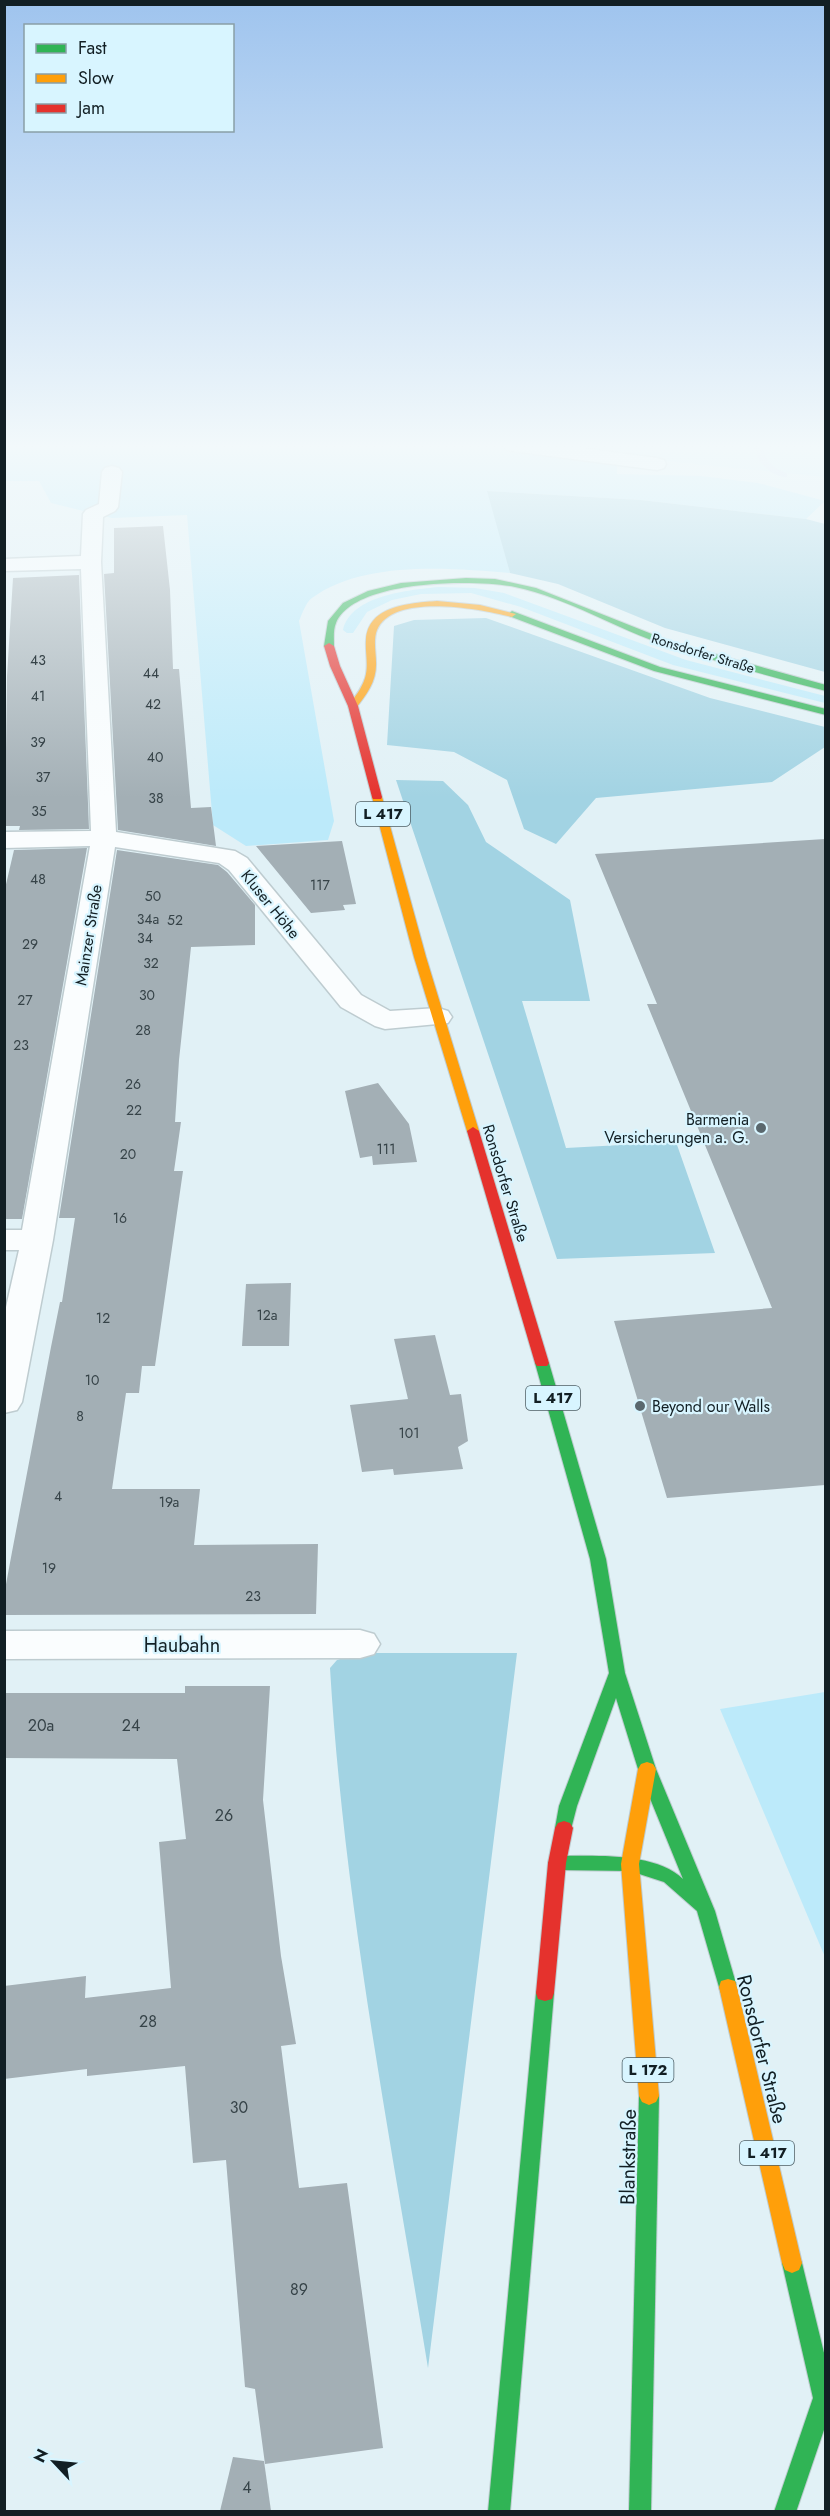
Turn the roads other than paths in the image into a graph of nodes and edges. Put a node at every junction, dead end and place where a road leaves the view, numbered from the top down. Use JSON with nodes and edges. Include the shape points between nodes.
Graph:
{"nodes":[{"id":1,"x":79,"y":562,"type":"edge"},
{"id":2,"x":91,"y":562,"type":"edge"},
{"id":3,"x":4,"y":565,"type":"edge"},
{"id":4,"x":825,"y":688,"type":"edge"},
{"id":5,"x":353,"y":706,"type":"junction"},
{"id":6,"x":825,"y":712,"type":"edge"},
{"id":7,"x":104,"y":838,"type":"junction"},
{"id":8,"x":4,"y":840,"type":"edge"},
{"id":9,"x":438,"y":1017,"type":"junction"},
{"id":10,"x":21,"y":1240,"type":"edge"},
{"id":11,"x":4,"y":1402,"type":"edge"},
{"id":12,"x":360,"y":1644,"type":"dead end"},
{"id":13,"x":4,"y":1645,"type":"edge"},
{"id":14,"x":617,"y":1673,"type":"junction"},
{"id":15,"x":647,"y":1769,"type":"junction"},
{"id":16,"x":557,"y":1863,"type":"junction"},
{"id":17,"x":630,"y":1864,"type":"junction"},
{"id":18,"x":706,"y":1911,"type":"junction"},
{"id":19,"x":824,"y":2403,"type":"edge"},
{"id":20,"x":499,"y":2511,"type":"edge"},
{"id":21,"x":640,"y":2511,"type":"edge"},
{"id":22,"x":785,"y":2511,"type":"edge"}],
"edges":[{"from":1,"to":3,"type":"street"},
{"from":2,"to":7,"type":"street","name":"Mainzer Straße"},
{"from":4,"to":5,"type":"main road","name":"Ronsdorfer Straße","number":"L 417","via":[[646,636],[515,585],[445,580],[377,591],[355,600],[332,617],[327,635],[337,676]]},
{"from":5,"to":6,"type":"main road","name":"Ronsdorfer Straße","via":[[371,675],[370,634],[377,621],[413,605],[454,601],[525,618],[631,661],[680,676]]},
{"from":5,"to":9,"type":"main road","name":"Ronsdorfer Straße","number":"L 417"},
{"from":7,"to":8,"type":"street","name":"Kluser Höhe"},
{"from":7,"to":9,"type":"street","name":"Kluser Höhe","via":[[226,856],[238,864],[351,1001],[385,1020]]},
{"from":7,"to":10,"type":"street","name":"Mainzer Straße"},
{"from":9,"to":14,"type":"main road","name":"Ronsdorfer Straße","number":"L 417","via":[[593,1538]]},
{"from":10,"to":11,"type":"street","name":"Mainzer Straße"},
{"from":12,"to":13,"type":"street","name":"Haubahn"},
{"from":14,"to":15,"type":"main road","name":"Ronsdorfer Straße","number":"L 417"},
{"from":14,"to":16,"type":"main road","name":"Ronsdorfer Straße","number":"L 417","via":[[568,1806]]},
{"from":15,"to":17,"type":"main road","name":"Blankstraße","number":"L 172"},
{"from":15,"to":18,"type":"main road","name":"Ronsdorfer Straße","number":"L 417"},
{"from":16,"to":17,"type":"main road"},
{"from":16,"to":20,"type":"main road","name":"Ronsdorfer Straße","number":"L 417"},
{"from":17,"to":18,"type":"main road","via":[[670,1876]]},
{"from":17,"to":21,"type":"main road","name":"Blankstraße","number":"L 172","via":[[649,2085]]},
{"from":18,"to":19,"type":"main road","name":"Ronsdorfer Straße","number":"L 417","via":[[731,1997]]},
{"from":19,"to":22,"type":"main road","name":"Ronsdorfer Straße","number":"L 417"}]}
